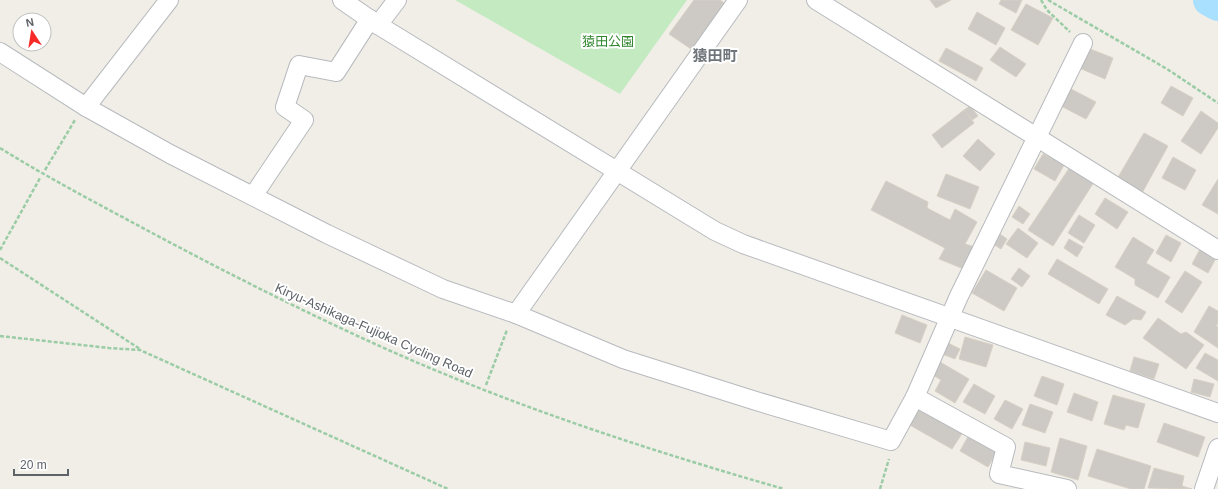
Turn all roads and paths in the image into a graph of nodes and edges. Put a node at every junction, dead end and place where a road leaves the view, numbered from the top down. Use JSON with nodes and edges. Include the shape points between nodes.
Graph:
{"nodes":[{"id":1,"x":169,"y":0,"type":"edge"},
{"id":2,"x":342,"y":0,"type":"edge"},
{"id":3,"x":397,"y":0,"type":"edge"},
{"id":4,"x":738,"y":0,"type":"edge"},
{"id":5,"x":816,"y":0,"type":"edge"},
{"id":6,"x":1041,"y":0,"type":"edge"},
{"id":7,"x":1048,"y":0,"type":"edge"},
{"id":8,"x":374,"y":22,"type":"junction"},
{"id":9,"x":1083,"y":42,"type":"joint"},
{"id":10,"x":0,"y":52,"type":"edge"},
{"id":11,"x":1218,"y":103,"type":"edge"},
{"id":12,"x":86,"y":107,"type":"junction"},
{"id":13,"x":74,"y":123,"type":"dead end"},
{"id":14,"x":1036,"y":137,"type":"junction"},
{"id":15,"x":0,"y":148,"type":"edge"},
{"id":16,"x":45,"y":170,"type":"dead end"},
{"id":17,"x":618,"y":170,"type":"junction"},
{"id":18,"x":40,"y":178,"type":"dead end"},
{"id":19,"x":253,"y":196,"type":"junction"},
{"id":20,"x":0,"y":250,"type":"edge"},
{"id":21,"x":1218,"y":250,"type":"edge"},
{"id":22,"x":0,"y":258,"type":"edge"},
{"id":23,"x":516,"y":314,"type":"junction"},
{"id":24,"x":949,"y":318,"type":"junction"},
{"id":25,"x":505,"y":333,"type":"dead end"},
{"id":26,"x":0,"y":336,"type":"edge"},
{"id":27,"x":140,"y":350,"type":"junction"},
{"id":28,"x":486,"y":385,"type":"dead end"},
{"id":29,"x":915,"y":397,"type":"junction"},
{"id":30,"x":1218,"y":413,"type":"edge"},
{"id":31,"x":1218,"y":448,"type":"edge"},
{"id":32,"x":888,"y":460,"type":"dead end"},
{"id":33,"x":448,"y":489,"type":"edge"},
{"id":34,"x":784,"y":489,"type":"edge"},
{"id":35,"x":880,"y":489,"type":"edge"},
{"id":36,"x":1067,"y":489,"type":"edge"},
{"id":37,"x":1204,"y":489,"type":"edge"}],
"edges":[{"from":1,"to":12,"type":"street"},
{"from":2,"to":8,"type":"street"},
{"from":3,"to":8,"type":"street"},
{"from":4,"to":17,"type":"street"},
{"from":5,"to":14,"type":"street"},
{"from":6,"to":9,"type":"path","via":[[1047,10]]},
{"from":7,"to":11,"type":"path","via":[[1167,69]]},
{"from":8,"to":17,"type":"street","via":[[533,121]]},
{"from":8,"to":19,"type":"street","via":[[336,72],[299,65],[285,106],[304,120]]},
{"from":9,"to":14,"type":"street"},
{"from":10,"to":12,"type":"street"},
{"from":12,"to":19,"type":"street"},
{"from":13,"to":16,"type":"path"},
{"from":14,"to":21,"type":"street"},
{"from":14,"to":24,"type":"street"},
{"from":15,"to":34,"type":"path","name":"Kiryu-Ashikaga-Fujioka Cycling Road","via":[[42,174],[195,255],[305,311],[402,356],[484,389],[679,459]]},
{"from":17,"to":23,"type":"street"},
{"from":17,"to":24,"type":"street","via":[[715,230],[743,244]]},
{"from":18,"to":20,"type":"path"},
{"from":19,"to":23,"type":"street","via":[[443,289]]},
{"from":22,"to":27,"type":"path"},
{"from":23,"to":29,"type":"street","via":[[623,359],[891,441]]},
{"from":24,"to":29,"type":"street"},
{"from":24,"to":30,"type":"street"},
{"from":25,"to":28,"type":"path"},
{"from":26,"to":27,"type":"path"},
{"from":27,"to":33,"type":"path"},
{"from":29,"to":36,"type":"street","via":[[1006,447],[999,474]]},
{"from":31,"to":37,"type":"street"},
{"from":32,"to":35,"type":"path"}]}
